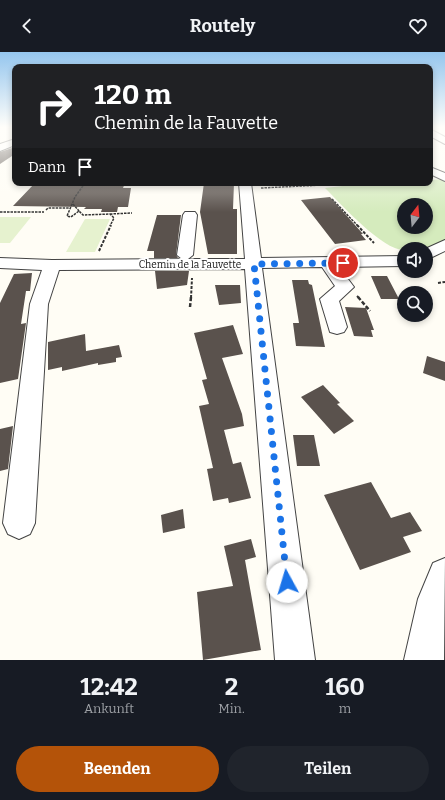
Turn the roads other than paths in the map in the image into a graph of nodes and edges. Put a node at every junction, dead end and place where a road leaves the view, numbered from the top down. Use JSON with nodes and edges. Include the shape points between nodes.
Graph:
{"nodes":[{"id":1,"x":433,"y":172,"type":"edge"},
{"id":2,"x":445,"y":178,"type":"edge"},
{"id":3,"x":252,"y":186,"type":"edge"},
{"id":4,"x":190,"y":216,"type":"dead end"},
{"id":5,"x":445,"y":245,"type":"edge"},
{"id":6,"x":433,"y":251,"type":"edge"},
{"id":7,"x":185,"y":255,"type":"dead end"},
{"id":8,"x":397,"y":261,"type":"edge"},
{"id":9,"x":0,"y":263,"type":"edge"},
{"id":10,"x":327,"y":263,"type":"junction"},
{"id":11,"x":254,"y":264,"type":"junction"},
{"id":12,"x":52,"y":265,"type":"junction"},
{"id":13,"x":336,"y":327,"type":"dead end"},
{"id":14,"x":19,"y":523,"type":"dead end"},
{"id":15,"x":445,"y":575,"type":"edge"},
{"id":16,"x":295,"y":660,"type":"edge"},
{"id":17,"x":424,"y":660,"type":"edge"}],
"edges":[{"from":1,"to":2,"type":"street"},
{"from":3,"to":11,"type":"street"},
{"from":4,"to":7,"type":"street"},
{"from":5,"to":6,"type":"street"},
{"from":8,"to":10,"type":"street","name":"Chemin de la Fauvette"},
{"from":9,"to":12,"type":"street","name":"Chemin de la Fauvette"},
{"from":10,"to":11,"type":"street","name":"Chemin de la Fauvette"},
{"from":10,"to":13,"type":"street","via":[[345,287],[330,299]]},
{"from":11,"to":12,"type":"street","name":"Chemin de la Fauvette"},
{"from":11,"to":16,"type":"street"},
{"from":12,"to":14,"type":"street","via":[[39,304]]},
{"from":15,"to":17,"type":"street","via":[[436,599]]}]}
